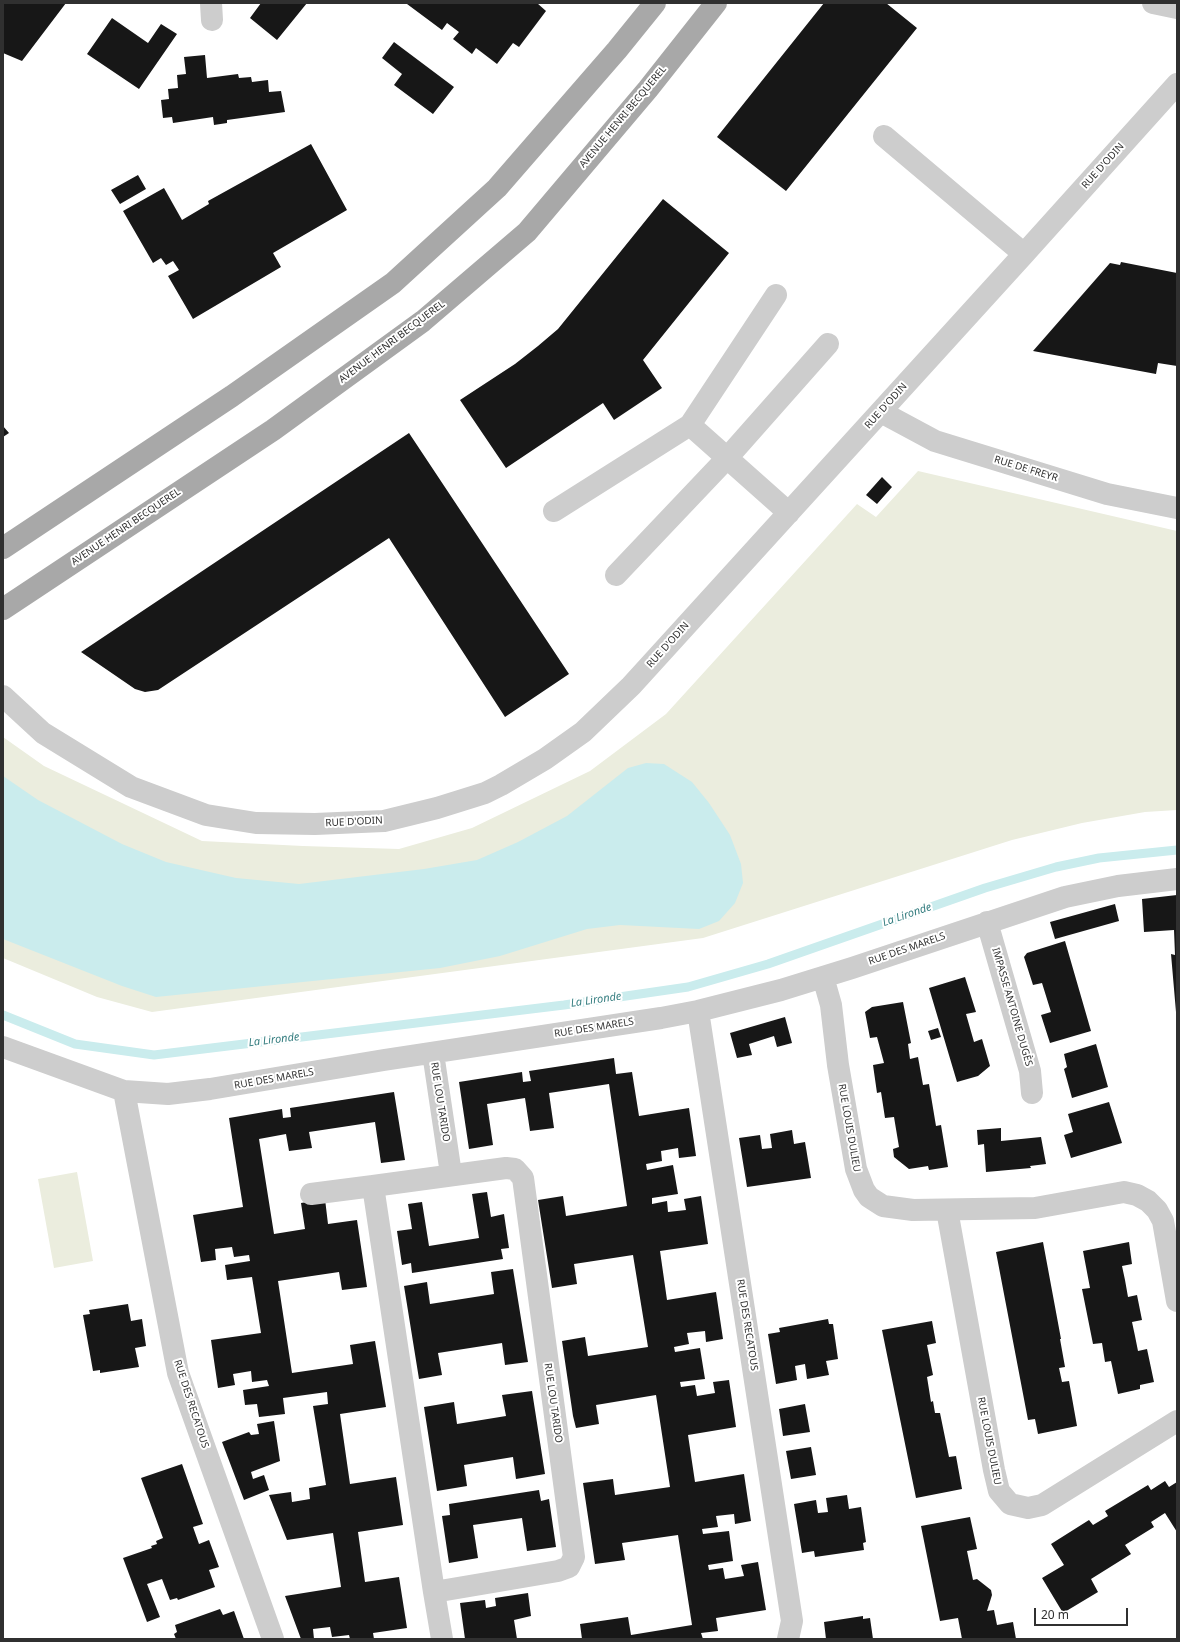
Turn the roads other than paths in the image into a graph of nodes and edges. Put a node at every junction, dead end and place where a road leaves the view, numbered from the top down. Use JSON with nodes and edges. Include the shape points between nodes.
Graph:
{"nodes":[{"id":1,"x":655,"y":3,"type":"edge"},
{"id":2,"x":716,"y":3,"type":"edge"},
{"id":3,"x":1154,"y":3,"type":"edge"},
{"id":4,"x":1177,"y":8,"type":"edge"},
{"id":5,"x":1177,"y":84,"type":"edge"},
{"id":6,"x":884,"y":136,"type":"dead end"},
{"id":7,"x":1024,"y":254,"type":"junction"},
{"id":8,"x":776,"y":295,"type":"dead end"},
{"id":9,"x":828,"y":344,"type":"dead end"},
{"id":10,"x":881,"y":412,"type":"junction"},
{"id":11,"x":690,"y":425,"type":"junction"},
{"id":12,"x":728,"y":457,"type":"junction"},
{"id":13,"x":1177,"y":508,"type":"edge"},
{"id":14,"x":554,"y":511,"type":"dead end"},
{"id":15,"x":789,"y":513,"type":"junction"},
{"id":16,"x":3,"y":548,"type":"edge"},
{"id":17,"x":616,"y":575,"type":"dead end"},
{"id":18,"x":3,"y":609,"type":"edge"},
{"id":19,"x":3,"y":696,"type":"edge"},
{"id":20,"x":1177,"y":879,"type":"edge"},
{"id":21,"x":987,"y":922,"type":"junction"},
{"id":22,"x":823,"y":977,"type":"junction"},
{"id":23,"x":698,"y":1011,"type":"junction"},
{"id":24,"x":3,"y":1047,"type":"edge"},
{"id":25,"x":433,"y":1053,"type":"junction"},
{"id":26,"x":124,"y":1091,"type":"junction"},
{"id":27,"x":1032,"y":1093,"type":"dead end"},
{"id":28,"x":451,"y":1174,"type":"junction"},
{"id":29,"x":373,"y":1186,"type":"junction"},
{"id":30,"x":311,"y":1194,"type":"dead end"},
{"id":31,"x":947,"y":1210,"type":"junction"},
{"id":32,"x":1177,"y":1301,"type":"edge"},
{"id":33,"x":1177,"y":1421,"type":"edge"},
{"id":34,"x":434,"y":1592,"type":"junction"},
{"id":35,"x":273,"y":1639,"type":"edge"},
{"id":36,"x":442,"y":1639,"type":"edge"},
{"id":37,"x":788,"y":1639,"type":"edge"}],
"edges":[{"from":1,"to":16,"type":"main road","via":[[496,188],[393,283],[232,396]]},
{"from":2,"to":18,"type":"main road","name":"AVENUE HENRI BECQUEREL","via":[[648,89],[527,232],[435,311],[273,430]]},
{"from":3,"to":4,"type":"street"},
{"from":5,"to":7,"type":"street","name":"RUE D'ODIN"},
{"from":6,"to":7,"type":"street"},
{"from":7,"to":10,"type":"street","name":"RUE D'ODIN"},
{"from":8,"to":11,"type":"street"},
{"from":9,"to":12,"type":"street"},
{"from":10,"to":13,"type":"street","name":"RUE DE FREYR","via":[[935,441],[1107,494]]},
{"from":10,"to":15,"type":"street","name":"RUE D'ODIN"},
{"from":11,"to":12,"type":"street"},
{"from":11,"to":14,"type":"street"},
{"from":12,"to":15,"type":"street"},
{"from":12,"to":17,"type":"street"},
{"from":15,"to":19,"type":"street","name":"RUE D'ODIN","via":[[631,686],[583,732],[545,759],[485,793],[384,821],[256,823],[206,815],[131,787],[43,733]]},
{"from":20,"to":21,"type":"street","name":"RUE DES MARELS","via":[[1118,886],[1065,897]]},
{"from":21,"to":22,"type":"street","name":"RUE DES MARELS"},
{"from":21,"to":27,"type":"street","name":"IMPASSE ANTOINE DUGÈS","via":[[1030,1072]]},
{"from":22,"to":23,"type":"street","name":"RUE DES MARELS"},
{"from":22,"to":31,"type":"street","name":"RUE LOUIS DULIEU","via":[[830,1005],[856,1169],[864,1190],[876,1202],[890,1207]]},
{"from":23,"to":25,"type":"street","name":"RUE DES MARELS"},
{"from":23,"to":37,"type":"street","name":"RUE DES RECATOUS","via":[[792,1621]]},
{"from":24,"to":26,"type":"street","name":"RUE DES MARELS"},
{"from":25,"to":26,"type":"street","name":"RUE DES MARELS","via":[[210,1089],[168,1094]]},
{"from":25,"to":28,"type":"street","name":"RUE LOU TARIDO"},
{"from":26,"to":35,"type":"street","name":"RUE DES RECATOUS","via":[[178,1373]]},
{"from":28,"to":29,"type":"street","name":"RUE LOU TARIDO"},
{"from":28,"to":34,"type":"street","name":"RUE LOU TARIDO","via":[[506,1168],[515,1169],[522,1178],[574,1557],[569,1567],[558,1571]]},
{"from":29,"to":30,"type":"street","name":"RUE LOU TARIDO"},
{"from":29,"to":34,"type":"street"},
{"from":31,"to":32,"type":"street","name":"RUE LOUIS DULIEU","via":[[1035,1208],[1124,1192],[1137,1195],[1157,1210],[1163,1221]]},
{"from":31,"to":33,"type":"street","name":"RUE LOUIS DULIEU","via":[[996,1477],[999,1491],[1010,1504],[1028,1508],[1042,1505]]},
{"from":34,"to":36,"type":"street"}]}
